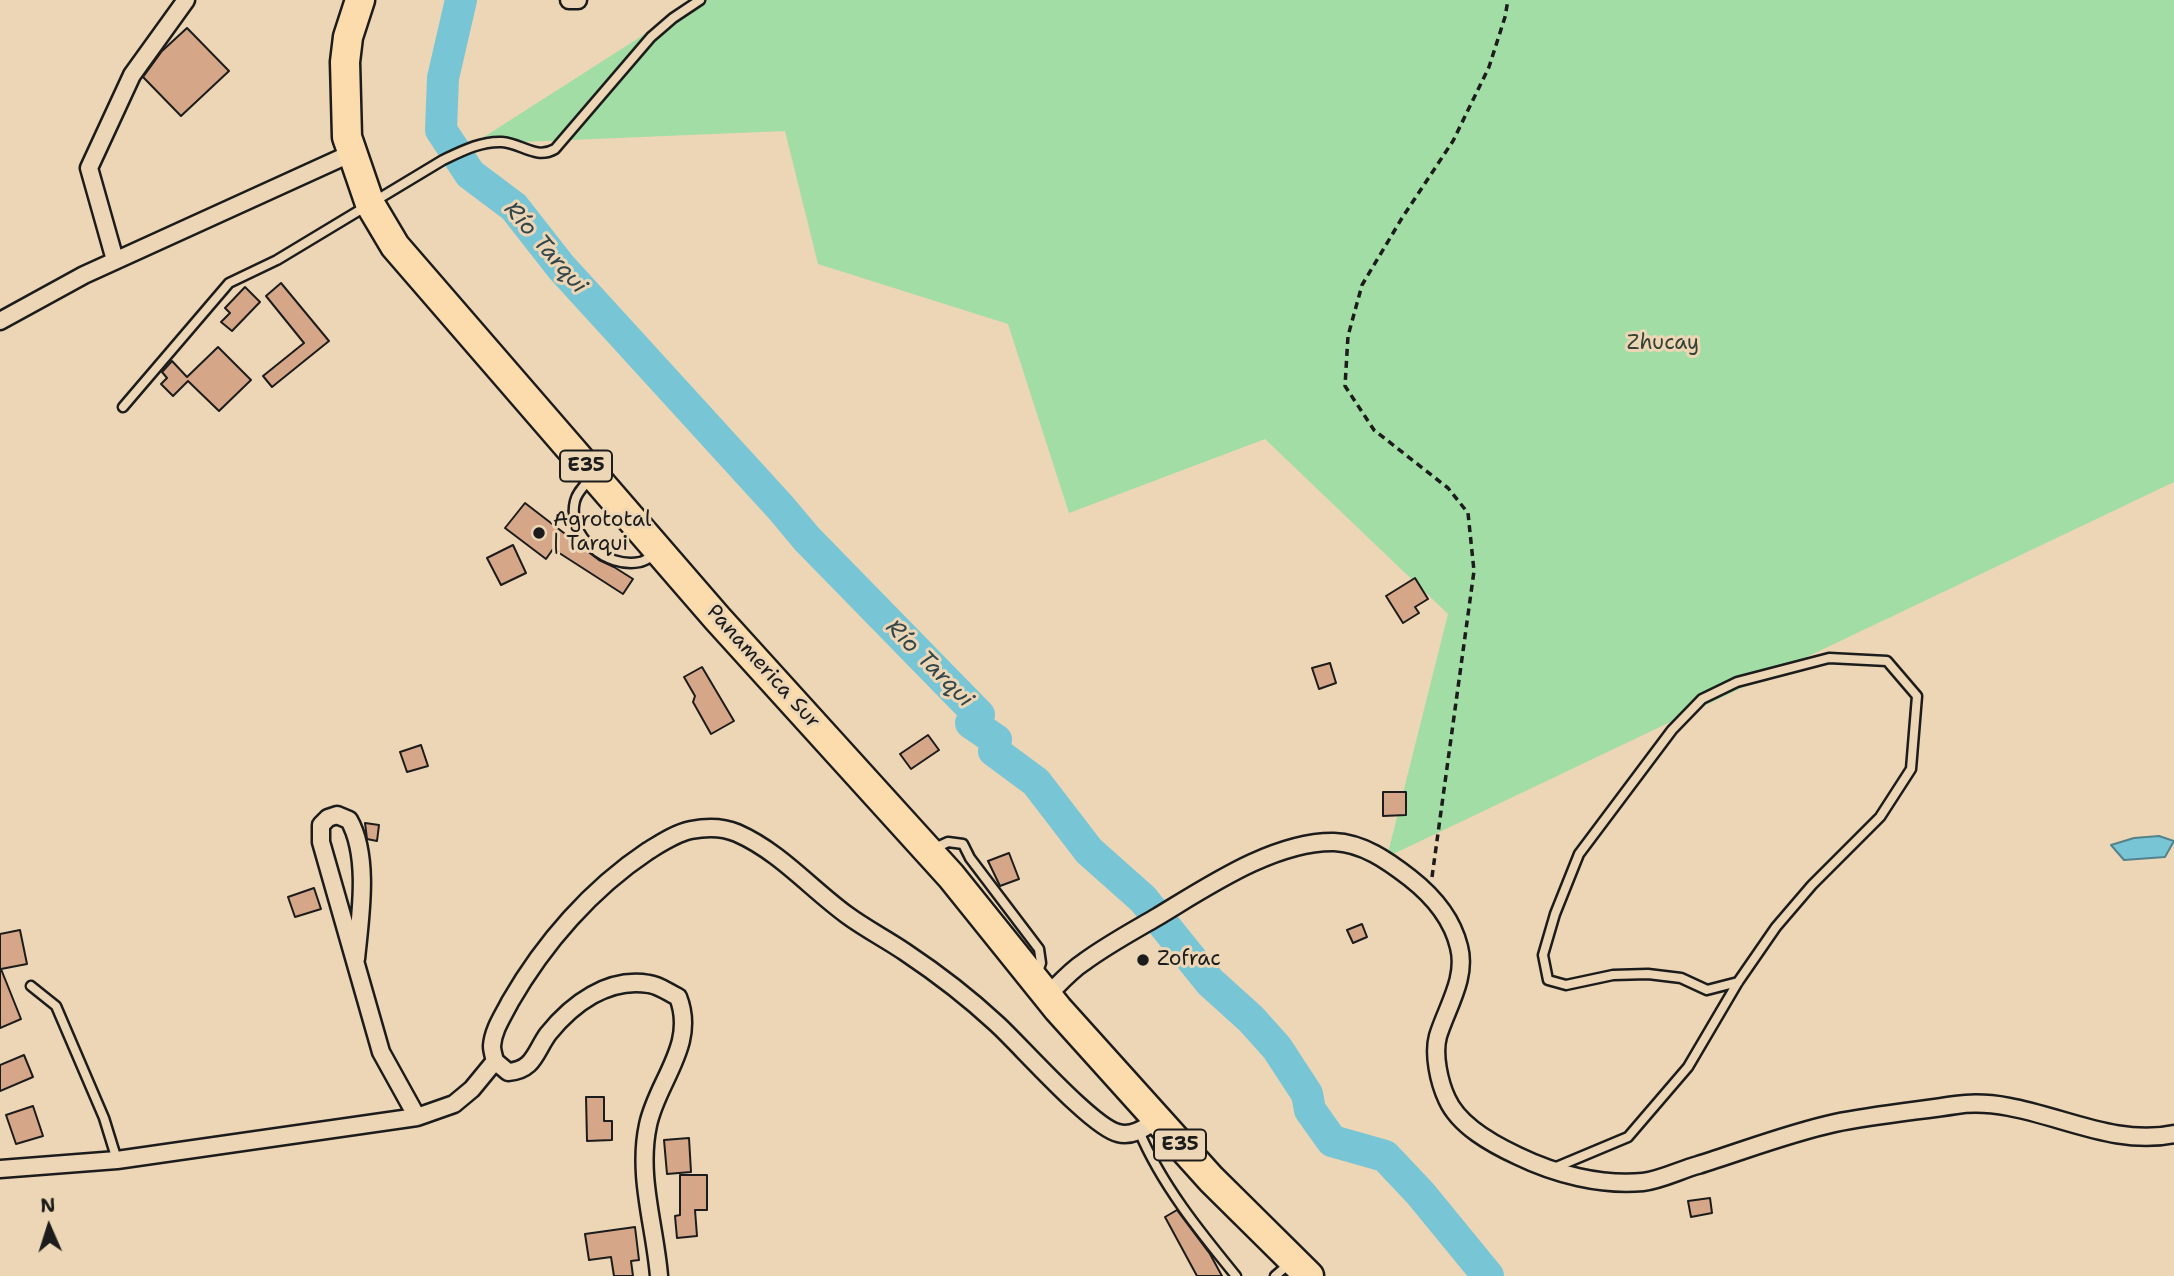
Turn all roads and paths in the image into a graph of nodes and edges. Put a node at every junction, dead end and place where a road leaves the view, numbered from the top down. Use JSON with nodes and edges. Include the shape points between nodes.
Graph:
{"nodes":[{"id":1,"x":186,"y":0,"type":"edge"},
{"id":2,"x":360,"y":0,"type":"edge"},
{"id":3,"x":569,"y":0,"type":"edge"},
{"id":4,"x":578,"y":0,"type":"edge"},
{"id":5,"x":700,"y":0,"type":"edge"},
{"id":6,"x":1508,"y":0,"type":"edge"},
{"id":7,"x":352,"y":153,"type":"junction"},
{"id":8,"x":370,"y":204,"type":"junction"},
{"id":9,"x":116,"y":260,"type":"junction"},
{"id":10,"x":0,"y":321,"type":"edge"},
{"id":11,"x":122,"y":407,"type":"dead end"},
{"id":12,"x":594,"y":475,"type":"junction"},
{"id":13,"x":661,"y":552,"type":"junction"},
{"id":14,"x":1430,"y":893,"type":"junction"},
{"id":15,"x":356,"y":959,"type":"junction"},
{"id":16,"x":1738,"y":982,"type":"junction"},
{"id":17,"x":31,"y":986,"type":"dead end"},
{"id":18,"x":1041,"y":989,"type":"junction"},
{"id":19,"x":495,"y":1061,"type":"junction"},
{"id":20,"x":417,"y":1117,"type":"junction"},
{"id":21,"x":1148,"y":1125,"type":"junction"},
{"id":22,"x":2174,"y":1134,"type":"edge"},
{"id":23,"x":117,"y":1160,"type":"junction"},
{"id":24,"x":0,"y":1169,"type":"edge"},
{"id":25,"x":1551,"y":1170,"type":"junction"},
{"id":26,"x":1293,"y":1271,"type":"edge"},
{"id":27,"x":659,"y":1276,"type":"edge"},
{"id":28,"x":1236,"y":1276,"type":"edge"}],
"edges":[{"from":1,"to":9,"type":"street","via":[[132,75],[89,168]]},
{"from":2,"to":7,"type":"highway","name":"Panamerica Sur","number":"E35","via":[[345,62],[347,137]]},
{"from":3,"to":4,"type":"street"},
{"from":5,"to":8,"type":"lane","via":[[651,37],[555,149],[544,154],[502,142],[467,148]]},
{"from":6,"to":14,"type":"path","via":[[1489,67],[1453,141],[1362,285],[1348,337],[1345,386],[1374,430],[1448,488],[1468,513],[1474,571]]},
{"from":7,"to":8,"type":"highway","name":"Panamerica Sur","number":"E35"},
{"from":7,"to":9,"type":"street"},
{"from":8,"to":11,"type":"lane","via":[[229,283]]},
{"from":8,"to":12,"type":"highway","name":"Panamerica Sur","number":"E35","via":[[395,246]]},
{"from":9,"to":10,"type":"street"},
{"from":12,"to":13,"type":"highway","name":"Panamerica Sur","number":"E35"},
{"from":12,"to":13,"type":"lane","via":[[575,502],[578,528],[587,544],[621,562],[640,562]]},
{"from":13,"to":18,"type":"highway","name":"Panamerica Sur","number":"E35","via":[[929,851]]},
{"from":14,"to":18,"type":"street","via":[[1385,859],[1360,848],[1334,842],[1297,847],[1260,859],[1181,902]]},
{"from":14,"to":25,"type":"street","via":[[1449,920],[1460,949],[1460,977],[1437,1040],[1439,1073],[1447,1098],[1459,1119],[1469,1126]]},
{"from":15,"to":15,"type":"street","via":[[362,896],[359,851],[349,820],[337,815],[321,825],[321,842]]},
{"from":15,"to":20,"type":"street","via":[[382,1052]]},
{"from":16,"to":16,"type":"lane","via":[[1776,927],[1880,817],[1911,769],[1917,696],[1887,661],[1829,658],[1737,682],[1702,699],[1672,730],[1579,854],[1543,955],[1548,981],[1566,985],[1613,975],[1648,974],[1681,978],[1707,990]]},
{"from":16,"to":25,"type":"lane","via":[[1688,1067],[1628,1137]]},
{"from":17,"to":23,"type":"lane","via":[[56,1006]]},
{"from":18,"to":21,"type":"highway","name":"Panamerica Sur","number":"E35"},
{"from":19,"to":20,"type":"street","via":[[454,1104]]},
{"from":19,"to":21,"type":"street","via":[[496,1027],[535,964],[579,909],[662,842],[689,830],[720,828],[738,833],[786,863],[846,915],[949,983],[1108,1128],[1129,1134]]},
{"from":19,"to":27,"type":"street","via":[[508,1072],[531,1064],[549,1033],[580,1001],[619,984],[651,984],[678,998],[684,1030],[644,1147]]},
{"from":20,"to":23,"type":"street"},
{"from":21,"to":26,"type":"highway","name":"Panamerica Sur","number":"E35","via":[[1211,1179]]},
{"from":21,"to":28,"type":"lane","via":[[1149,1156]]},
{"from":22,"to":25,"type":"street","via":[[2131,1136],[2008,1107],[1965,1103],[1834,1123],[1644,1182],[1595,1180]]},
{"from":23,"to":24,"type":"street"}]}
